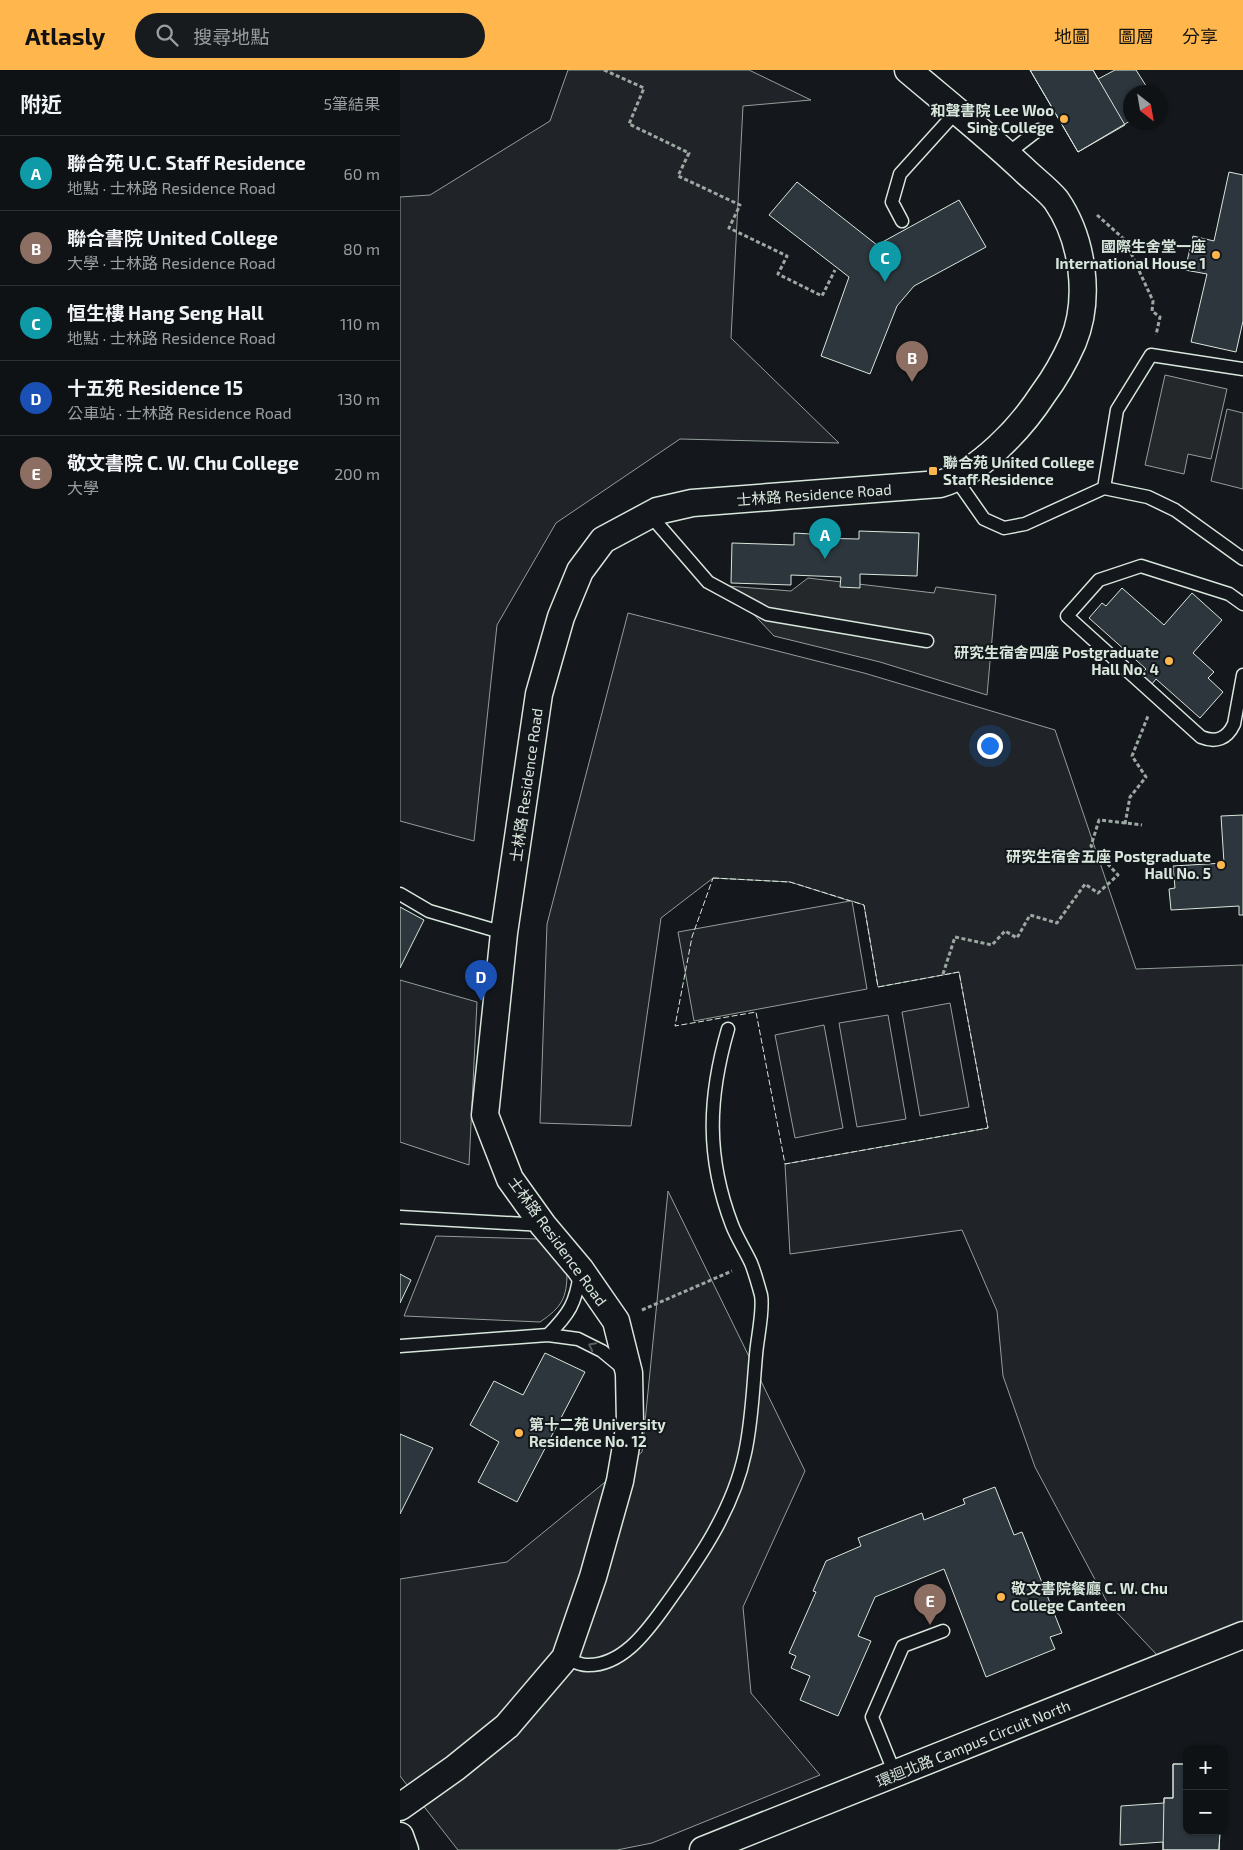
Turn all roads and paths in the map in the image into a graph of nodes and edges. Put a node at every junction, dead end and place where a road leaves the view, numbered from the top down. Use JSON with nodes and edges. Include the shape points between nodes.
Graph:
{"nodes":[{"id":1,"x":604,"y":70,"type":"edge"},
{"id":2,"x":916,"y":72,"type":"edge"},
{"id":3,"x":957,"y":111,"type":"junction"},
{"id":4,"x":1038,"y":130,"type":"dead end"},
{"id":5,"x":1007,"y":154,"type":"junction"},
{"id":6,"x":1096,"y":214,"type":"dead end"},
{"id":7,"x":902,"y":221,"type":"dead end"},
{"id":8,"x":835,"y":270,"type":"dead end"},
{"id":9,"x":1151,"y":355,"type":"junction"},
{"id":10,"x":1243,"y":369,"type":"edge"},
{"id":11,"x":956,"y":480,"type":"junction"},
{"id":12,"x":1104,"y":488,"type":"junction"},
{"id":13,"x":650,"y":514,"type":"junction"},
{"id":14,"x":1243,"y":559,"type":"edge"},
{"id":15,"x":1243,"y":604,"type":"edge"},
{"id":16,"x":927,"y":641,"type":"dead end"},
{"id":17,"x":1243,"y":675,"type":"edge"},
{"id":18,"x":1160,"y":700,"type":"junction"},
{"id":19,"x":1124,"y":824,"type":"junction"},
{"id":20,"x":1142,"y":826,"type":"dead end"},
{"id":21,"x":400,"y":894,"type":"edge"},
{"id":22,"x":504,"y":933,"type":"junction"},
{"id":23,"x":943,"y":974,"type":"dead end"},
{"id":24,"x":728,"y":1029,"type":"dead end"},
{"id":25,"x":400,"y":1216,"type":"edge"},
{"id":26,"x":543,"y":1225,"type":"junction"},
{"id":27,"x":751,"y":1263,"type":"junction"},
{"id":28,"x":580,"y":1269,"type":"junction"},
{"id":29,"x":616,"y":1321,"type":"junction"},
{"id":30,"x":548,"y":1335,"type":"junction"},
{"id":31,"x":400,"y":1346,"type":"edge"},
{"id":32,"x":629,"y":1374,"type":"junction"},
{"id":33,"x":943,"y":1631,"type":"dead end"},
{"id":34,"x":1243,"y":1635,"type":"edge"},
{"id":35,"x":565,"y":1658,"type":"junction"},
{"id":36,"x":895,"y":1774,"type":"junction"},
{"id":37,"x":400,"y":1807,"type":"edge"},
{"id":38,"x":400,"y":1836,"type":"edge"},
{"id":39,"x":404,"y":1850,"type":"edge"},
{"id":40,"x":703,"y":1850,"type":"edge"}],
"edges":[{"from":1,"to":8,"type":"path","via":[[644,88],[629,124],[689,153],[678,176],[740,206],[729,228],[787,256],[778,274],[822,296]]},
{"from":2,"to":3,"type":"street","name":"士林路 Residence Road"},
{"from":3,"to":5,"type":"street","name":"士林路 Residence Road"},
{"from":3,"to":7,"type":"lane","via":[[900,174],[892,202]]},
{"from":4,"to":5,"type":"lane"},
{"from":5,"to":11,"type":"street","name":"士林路 Residence Road","via":[[1055,200],[1069,226],[1080,263],[1081,312],[1074,341],[1036,406],[1011,434]]},
{"from":6,"to":9,"type":"path","via":[[1125,240],[1153,301],[1152,312],[1160,317]]},
{"from":9,"to":10,"type":"lane"},
{"from":9,"to":12,"type":"lane","via":[[1117,410]]},
{"from":11,"to":12,"type":"lane","via":[[984,519],[1004,528],[1025,524]]},
{"from":11,"to":13,"type":"street","name":"士林路 Residence Road","via":[[940,484],[692,503]]},
{"from":12,"to":14,"type":"lane","via":[[1164,503]]},
{"from":13,"to":16,"type":"lane","via":[[708,582],[767,614]]},
{"from":13,"to":22,"type":"street","name":"士林路 Residence Road","via":[[603,540],[580,571],[560,617],[539,694]]},
{"from":15,"to":18,"type":"lane","via":[[1229,594],[1141,566],[1099,580],[1067,616]]},
{"from":17,"to":18,"type":"lane","via":[[1234,724],[1225,737],[1217,740],[1201,737]]},
{"from":18,"to":19,"type":"path","via":[[1150,711],[1132,756],[1146,777],[1130,797]]},
{"from":19,"to":20,"type":"path"},
{"from":19,"to":23,"type":"path","via":[[1099,820],[1092,846],[1118,875],[1098,894],[1085,884],[1057,923],[1030,915],[1017,938],[1005,930],[992,945],[954,937]]},
{"from":21,"to":22,"type":"lane","via":[[430,911]]},
{"from":22,"to":26,"type":"street","name":"士林路 Residence Road","via":[[485,1115],[510,1179]]},
{"from":24,"to":27,"type":"lane","via":[[717,1068],[712,1108],[713,1149],[720,1189],[733,1227]]},
{"from":25,"to":26,"type":"lane"},
{"from":26,"to":28,"type":"street","name":"士林路 Residence Road"},
{"from":27,"to":29,"type":"path"},
{"from":27,"to":35,"type":"lane","via":[[762,1298],[752,1411],[745,1454],[734,1490],[701,1557],[646,1632],[630,1648],[603,1663],[586,1665]]},
{"from":28,"to":29,"type":"street","name":"士林路 Residence Road"},
{"from":28,"to":30,"type":"lane","via":[[577,1296],[566,1317]]},
{"from":29,"to":32,"type":"street","name":"士林路 Residence Road"},
{"from":30,"to":31,"type":"lane"},
{"from":32,"to":30,"type":"lane","one_way":true,"via":[[602,1351],[578,1339]]},
{"from":32,"to":35,"type":"street","name":"士林路 Residence Road","via":[[630,1423],[620,1481],[593,1577]]},
{"from":33,"to":36,"type":"lane","via":[[903,1646],[872,1717]]},
{"from":34,"to":36,"type":"street","name":"環迴北路 Campus Circuit North"},
{"from":35,"to":37,"type":"street","name":"士林路 Residence Road","via":[[507,1726]]},
{"from":36,"to":40,"type":"street","name":"環迴北路 Campus Circuit North"},
{"from":38,"to":39,"type":"street"}]}
